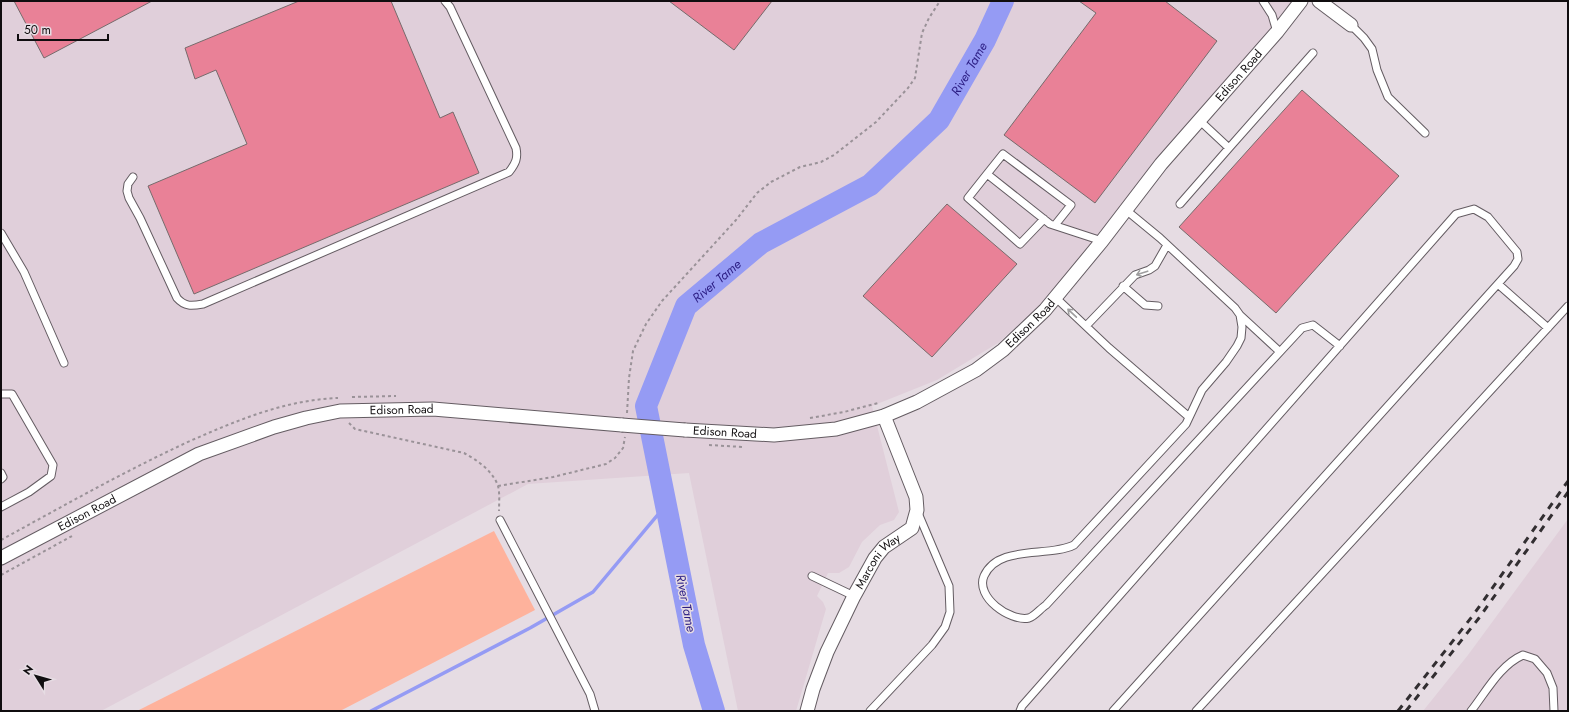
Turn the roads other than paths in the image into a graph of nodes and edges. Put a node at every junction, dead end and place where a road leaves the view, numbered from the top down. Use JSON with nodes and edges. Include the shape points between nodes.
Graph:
{"nodes":[{"id":1,"x":445,"y":1,"type":"edge"},
{"id":2,"x":1263,"y":1,"type":"edge"},
{"id":3,"x":1301,"y":1,"type":"edge"},
{"id":4,"x":1319,"y":1,"type":"edge"},
{"id":5,"x":1351,"y":26,"type":"joint"},
{"id":6,"x":1276,"y":32,"type":"junction"},
{"id":7,"x":1313,"y":53,"type":"dead end"},
{"id":8,"x":1199,"y":120,"type":"junction"},
{"id":9,"x":1425,"y":133,"type":"dead end"},
{"id":10,"x":1229,"y":148,"type":"junction"},
{"id":11,"x":987,"y":174,"type":"junction"},
{"id":12,"x":133,"y":177,"type":"dead end"},
{"id":13,"x":1180,"y":204,"type":"dead end"},
{"id":14,"x":1126,"y":210,"type":"junction"},
{"id":15,"x":1044,"y":219,"type":"junction"},
{"id":16,"x":1055,"y":225,"type":"junction"},
{"id":17,"x":1,"y":234,"type":"edge"},
{"id":18,"x":1102,"y":241,"type":"junction"},
{"id":19,"x":1167,"y":245,"type":"junction"},
{"id":20,"x":1498,"y":284,"type":"junction"},
{"id":21,"x":1123,"y":286,"type":"junction"},
{"id":22,"x":1055,"y":297,"type":"junction"},
{"id":23,"x":1158,"y":306,"type":"dead end"},
{"id":24,"x":1568,"y":306,"type":"edge"},
{"id":25,"x":1240,"y":315,"type":"junction"},
{"id":26,"x":1086,"y":326,"type":"junction"},
{"id":27,"x":1548,"y":328,"type":"junction"},
{"id":28,"x":1340,"y":346,"type":"junction"},
{"id":29,"x":1279,"y":351,"type":"junction"},
{"id":30,"x":64,"y":363,"type":"dead end"},
{"id":31,"x":1,"y":394,"type":"edge"},
{"id":32,"x":884,"y":416,"type":"junction"},
{"id":33,"x":1189,"y":417,"type":"junction"},
{"id":34,"x":1,"y":473,"type":"edge"},
{"id":35,"x":1,"y":479,"type":"edge"},
{"id":36,"x":1,"y":507,"type":"edge"},
{"id":37,"x":916,"y":510,"type":"junction"},
{"id":38,"x":500,"y":520,"type":"road end"},
{"id":39,"x":1,"y":558,"type":"edge"},
{"id":40,"x":812,"y":576,"type":"dead end"},
{"id":41,"x":854,"y":596,"type":"junction"},
{"id":42,"x":595,"y":711,"type":"edge"},
{"id":43,"x":807,"y":711,"type":"edge"},
{"id":44,"x":870,"y":711,"type":"edge"},
{"id":45,"x":1020,"y":711,"type":"edge"},
{"id":46,"x":1113,"y":711,"type":"edge"},
{"id":47,"x":1196,"y":711,"type":"edge"},
{"id":48,"x":1471,"y":711,"type":"edge"},
{"id":49,"x":1554,"y":711,"type":"edge"}],
"edges":[{"from":1,"to":12,"type":"lane","via":[[516,148],[515,165],[509,172],[203,304],[193,306],[186,306],[177,298],[129,198],[128,184]]},
{"from":2,"to":6,"type":"lane","via":[[1272,15]]},
{"from":3,"to":6,"type":"street","name":"Edison Road"},
{"from":4,"to":5,"type":"street"},
{"from":5,"to":9,"type":"lane","via":[[1372,49],[1388,97]]},
{"from":6,"to":8,"type":"street","name":"Edison Road"},
{"from":7,"to":10,"type":"lane"},
{"from":8,"to":10,"type":"lane"},
{"from":8,"to":14,"type":"street","name":"Edison Road"},
{"from":10,"to":13,"type":"lane"},
{"from":11,"to":15,"type":"lane"},
{"from":11,"to":15,"type":"lane","via":[[968,198],[1020,244]]},
{"from":11,"to":16,"type":"lane","via":[[1003,154],[1065,200],[1071,205]]},
{"from":14,"to":18,"type":"street","name":"Edison Road"},
{"from":14,"to":19,"type":"lane"},
{"from":15,"to":16,"type":"lane"},
{"from":16,"to":18,"type":"lane"},
{"from":17,"to":30,"type":"lane","via":[[24,272]]},
{"from":18,"to":22,"type":"street","name":"Edison Road"},
{"from":19,"to":21,"type":"lane","one_way":true,"via":[[1155,266],[1135,275]]},
{"from":19,"to":25,"type":"lane"},
{"from":20,"to":27,"type":"lane"},
{"from":20,"to":28,"type":"lane","via":[[1518,260],[1517,252],[1488,217],[1474,209],[1456,214]]},
{"from":20,"to":46,"type":"lane"},
{"from":21,"to":23,"type":"lane","via":[[1145,305]]},
{"from":21,"to":26,"type":"lane"},
{"from":26,"to":22,"type":"lane","one_way":true},
{"from":22,"to":32,"type":"street","name":"Edison Road","via":[[1003,350],[976,370],[917,402]]},
{"from":24,"to":27,"type":"lane"},
{"from":25,"to":29,"type":"lane"},
{"from":25,"to":33,"type":"lane","via":[[1241,338],[1202,390]]},
{"from":26,"to":33,"type":"lane"},
{"from":27,"to":47,"type":"lane"},
{"from":28,"to":29,"type":"lane","via":[[1313,325],[1302,328]]},
{"from":28,"to":45,"type":"lane"},
{"from":29,"to":33,"type":"lane","via":[[1046,605],[1030,618],[1018,618],[996,607],[983,586],[983,577],[990,566],[1007,556],[1065,549],[1074,545],[1186,424]]},
{"from":31,"to":36,"type":"lane","via":[[12,394],[53,465],[51,476],[29,492]]},
{"from":32,"to":37,"type":"street","name":"Marconi Way","via":[[916,497]]},
{"from":32,"to":39,"type":"street","name":"Edison Road","bridge":true,"via":[[836,429],[774,435],[433,409],[340,411],[274,427],[199,454]]},
{"from":34,"to":35,"type":"lane"},
{"from":37,"to":41,"type":"street","name":"Marconi Way","via":[[912,528],[884,547]]},
{"from":37,"to":44,"type":"lane","via":[[949,586],[950,612],[945,627],[932,645]]},
{"from":38,"to":42,"type":"lane","via":[[590,694]]},
{"from":40,"to":41,"type":"lane"},
{"from":41,"to":43,"type":"street","name":"Marconi Way","via":[[827,652]]},
{"from":48,"to":49,"type":"lane","via":[[1502,668],[1523,654],[1535,659],[1547,673],[1553,688]]}]}
